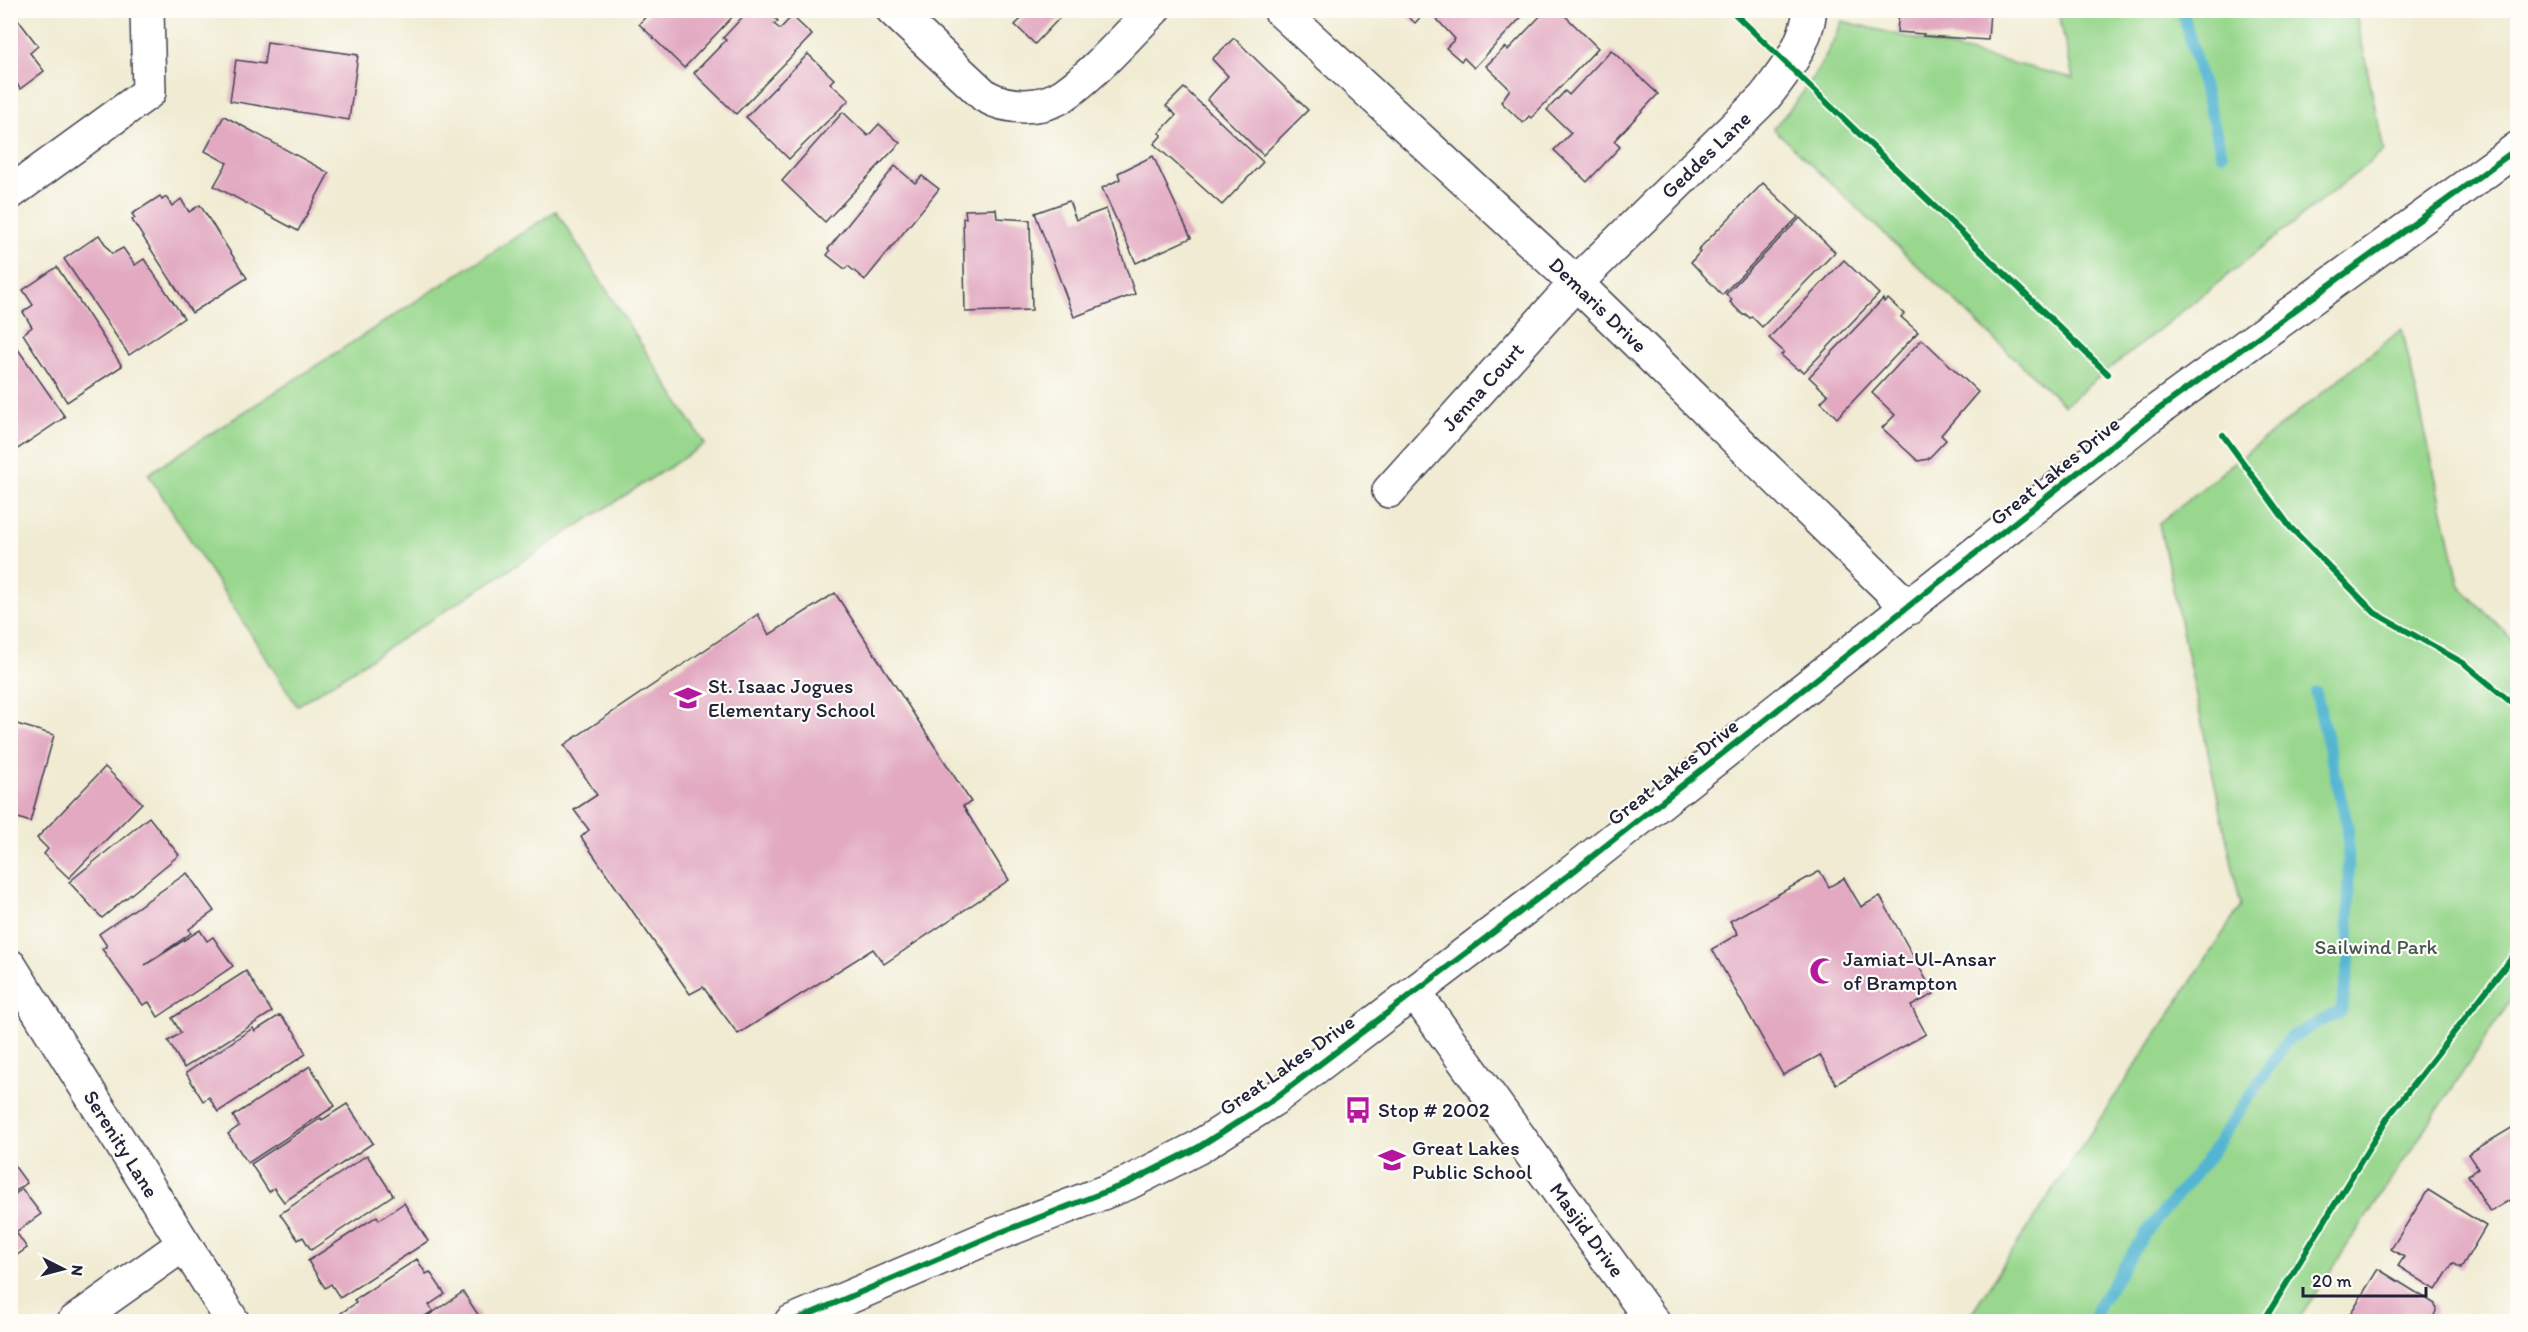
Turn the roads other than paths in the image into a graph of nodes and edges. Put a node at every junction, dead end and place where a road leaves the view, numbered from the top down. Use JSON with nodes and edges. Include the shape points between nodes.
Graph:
{"nodes":[{"id":1,"x":147,"y":10,"type":"edge"},
{"id":2,"x":893,"y":10,"type":"edge"},
{"id":3,"x":1153,"y":10,"type":"edge"},
{"id":4,"x":1280,"y":10,"type":"edge"},
{"id":5,"x":1810,"y":10,"type":"edge"},
{"id":6,"x":2517,"y":148,"type":"edge"},
{"id":7,"x":10,"y":193,"type":"edge"},
{"id":8,"x":1576,"y":283,"type":"junction"},
{"id":9,"x":1389,"y":491,"type":"dead end"},
{"id":10,"x":1909,"y":608,"type":"junction"},
{"id":11,"x":10,"y":966,"type":"edge"},
{"id":12,"x":1415,"y":993,"type":"junction"},
{"id":13,"x":184,"y":1244,"type":"junction"},
{"id":14,"x":74,"y":1322,"type":"edge"},
{"id":15,"x":233,"y":1322,"type":"edge"},
{"id":16,"x":790,"y":1322,"type":"edge"},
{"id":17,"x":1653,"y":1322,"type":"edge"}],
"edges":[{"from":1,"to":7,"type":"street","via":[[149,92]]},
{"from":2,"to":3,"type":"street","via":[[985,96],[1014,106],[1039,104],[1064,95]]},
{"from":4,"to":8,"type":"street","name":"Demaris Drive"},
{"from":5,"to":8,"type":"street","name":"Geddes Lane","via":[[1808,27],[1790,66],[1764,98]]},
{"from":6,"to":10,"type":"street","name":"Great Lakes Drive","via":[[2144,420]]},
{"from":8,"to":9,"type":"street","name":"Jenna Court"},
{"from":8,"to":10,"type":"street","name":"Demaris Drive"},
{"from":10,"to":12,"type":"street","name":"Great Lakes Drive"},
{"from":11,"to":13,"type":"street","name":"Serenity Lane"},
{"from":12,"to":16,"type":"street","name":"Great Lakes Drive","via":[[1274,1099],[1197,1148],[1128,1183],[994,1234]]},
{"from":12,"to":17,"type":"street","name":"Masjid Drive"},
{"from":13,"to":14,"type":"street"},
{"from":13,"to":15,"type":"street","name":"Serenity Lane"}]}
